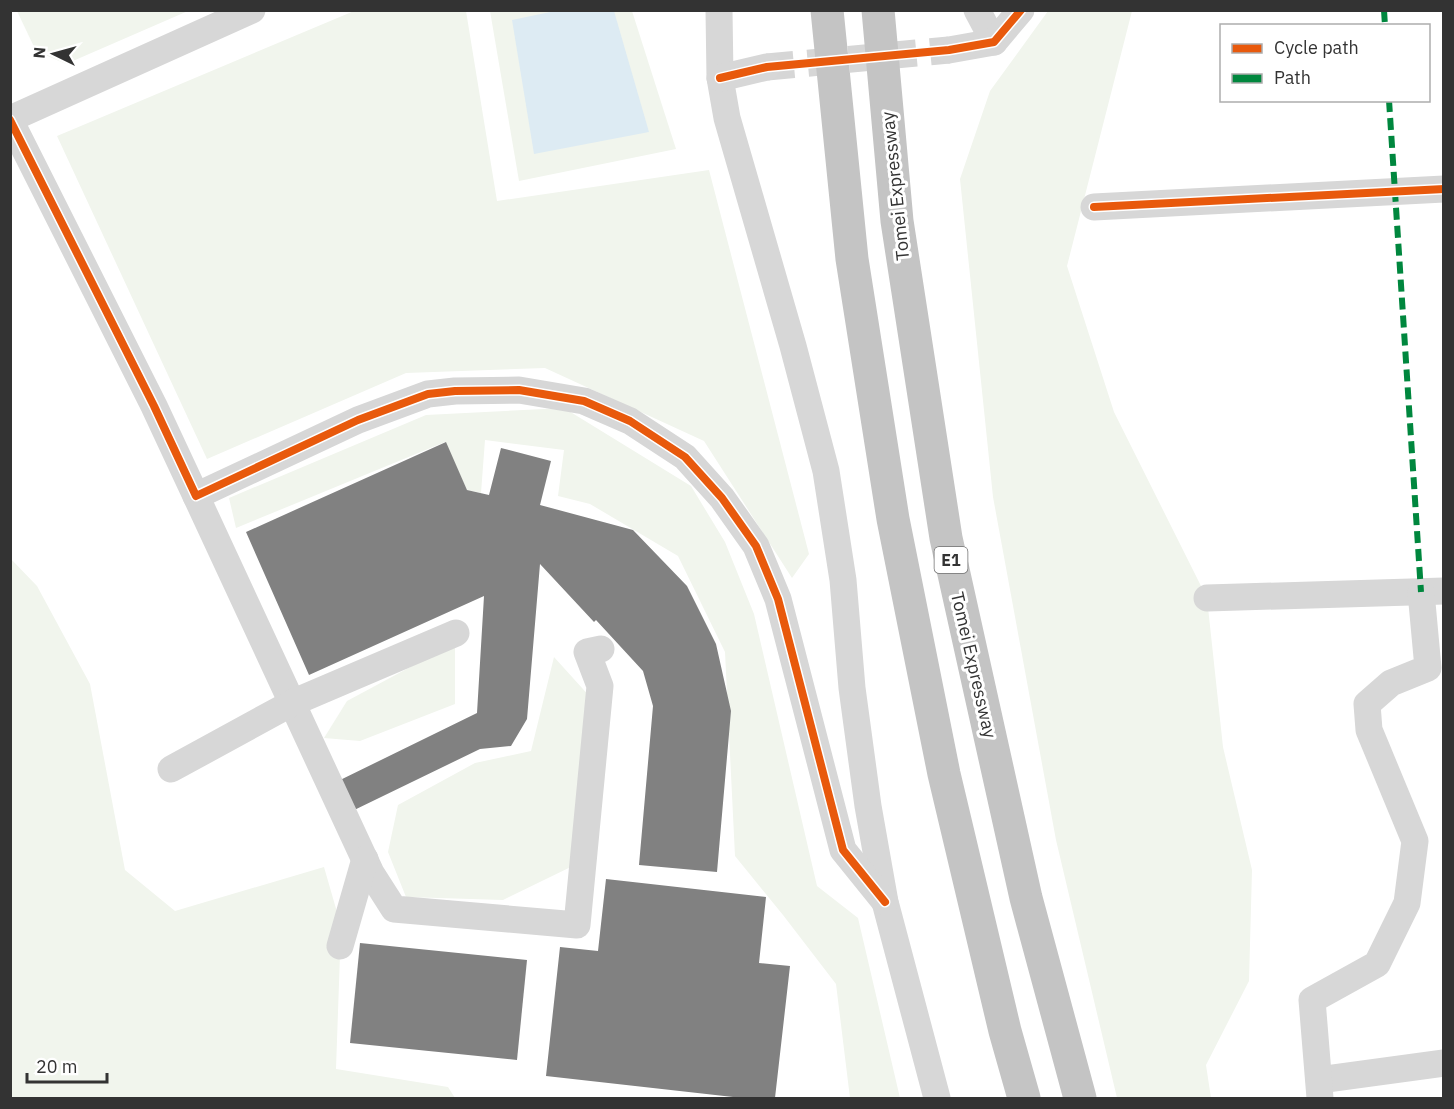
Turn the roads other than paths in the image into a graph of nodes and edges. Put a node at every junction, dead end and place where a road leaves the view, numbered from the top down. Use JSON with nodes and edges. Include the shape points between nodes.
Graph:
{"nodes":[{"id":1,"x":252,"y":10,"type":"edge"},
{"id":2,"x":720,"y":10,"type":"edge"},
{"id":3,"x":827,"y":10,"type":"edge"},
{"id":4,"x":878,"y":10,"type":"edge"},
{"id":5,"x":977,"y":10,"type":"edge"},
{"id":6,"x":1021,"y":10,"type":"edge"},
{"id":7,"x":994,"y":42,"type":"junction"},
{"id":8,"x":949,"y":50,"type":"tunnel mouth"},
{"id":9,"x":767,"y":67,"type":"tunnel mouth"},
{"id":10,"x":720,"y":78,"type":"junction"},
{"id":11,"x":10,"y":119,"type":"edge"},
{"id":12,"x":1443,"y":189,"type":"edge"},
{"id":13,"x":1094,"y":207,"type":"dead end"},
{"id":14,"x":196,"y":496,"type":"junction"},
{"id":15,"x":1432,"y":591,"type":"edge"},
{"id":16,"x":1207,"y":598,"type":"dead end"},
{"id":17,"x":456,"y":633,"type":"dead end"},
{"id":18,"x":601,"y":649,"type":"dead end"},
{"id":19,"x":292,"y":703,"type":"junction"},
{"id":20,"x":171,"y":769,"type":"dead end"},
{"id":21,"x":365,"y":860,"type":"junction"},
{"id":22,"x":885,"y":902,"type":"junction"},
{"id":23,"x":340,"y":946,"type":"dead end"},
{"id":24,"x":1443,"y":1063,"type":"edge"},
{"id":25,"x":1319,"y":1089,"type":"edge"},
{"id":26,"x":938,"y":1098,"type":"edge"},
{"id":27,"x":1024,"y":1098,"type":"edge"},
{"id":28,"x":1080,"y":1098,"type":"edge"}],
"edges":[{"from":1,"to":11,"type":"street"},
{"from":2,"to":10,"type":"street"},
{"from":3,"to":27,"type":"highway","via":[[852,259],[893,519],[944,774]]},
{"from":4,"to":28,"type":"highway","name":"Tomei Expressway","number":"E1","via":[[897,221],[946,538],[1026,898]]},
{"from":5,"to":7,"type":"street"},
{"from":6,"to":7,"type":"street"},
{"from":7,"to":8,"type":"street"},
{"from":9,"to":10,"type":"street"},
{"from":10,"to":22,"type":"street","via":[[727,118],[826,471],[843,580],[868,806]]},
{"from":11,"to":14,"type":"street"},
{"from":12,"to":13,"type":"street"},
{"from":14,"to":19,"type":"street"},
{"from":14,"to":22,"type":"street","via":[[358,420],[428,394],[519,390],[584,401],[630,421],[685,458],[722,498],[756,546],[778,599],[843,850]]},
{"from":15,"to":16,"type":"street"},
{"from":15,"to":25,"type":"street","via":[[1428,668],[1391,683],[1367,704],[1369,730],[1415,841],[1407,903],[1377,964],[1312,1000]]},
{"from":17,"to":19,"type":"street"},
{"from":18,"to":21,"type":"street","via":[[587,652],[600,686],[577,925],[394,909]]},
{"from":19,"to":20,"type":"street"},
{"from":19,"to":21,"type":"street"},
{"from":21,"to":23,"type":"street"},
{"from":22,"to":26,"type":"street"},
{"from":24,"to":25,"type":"street"}]}
